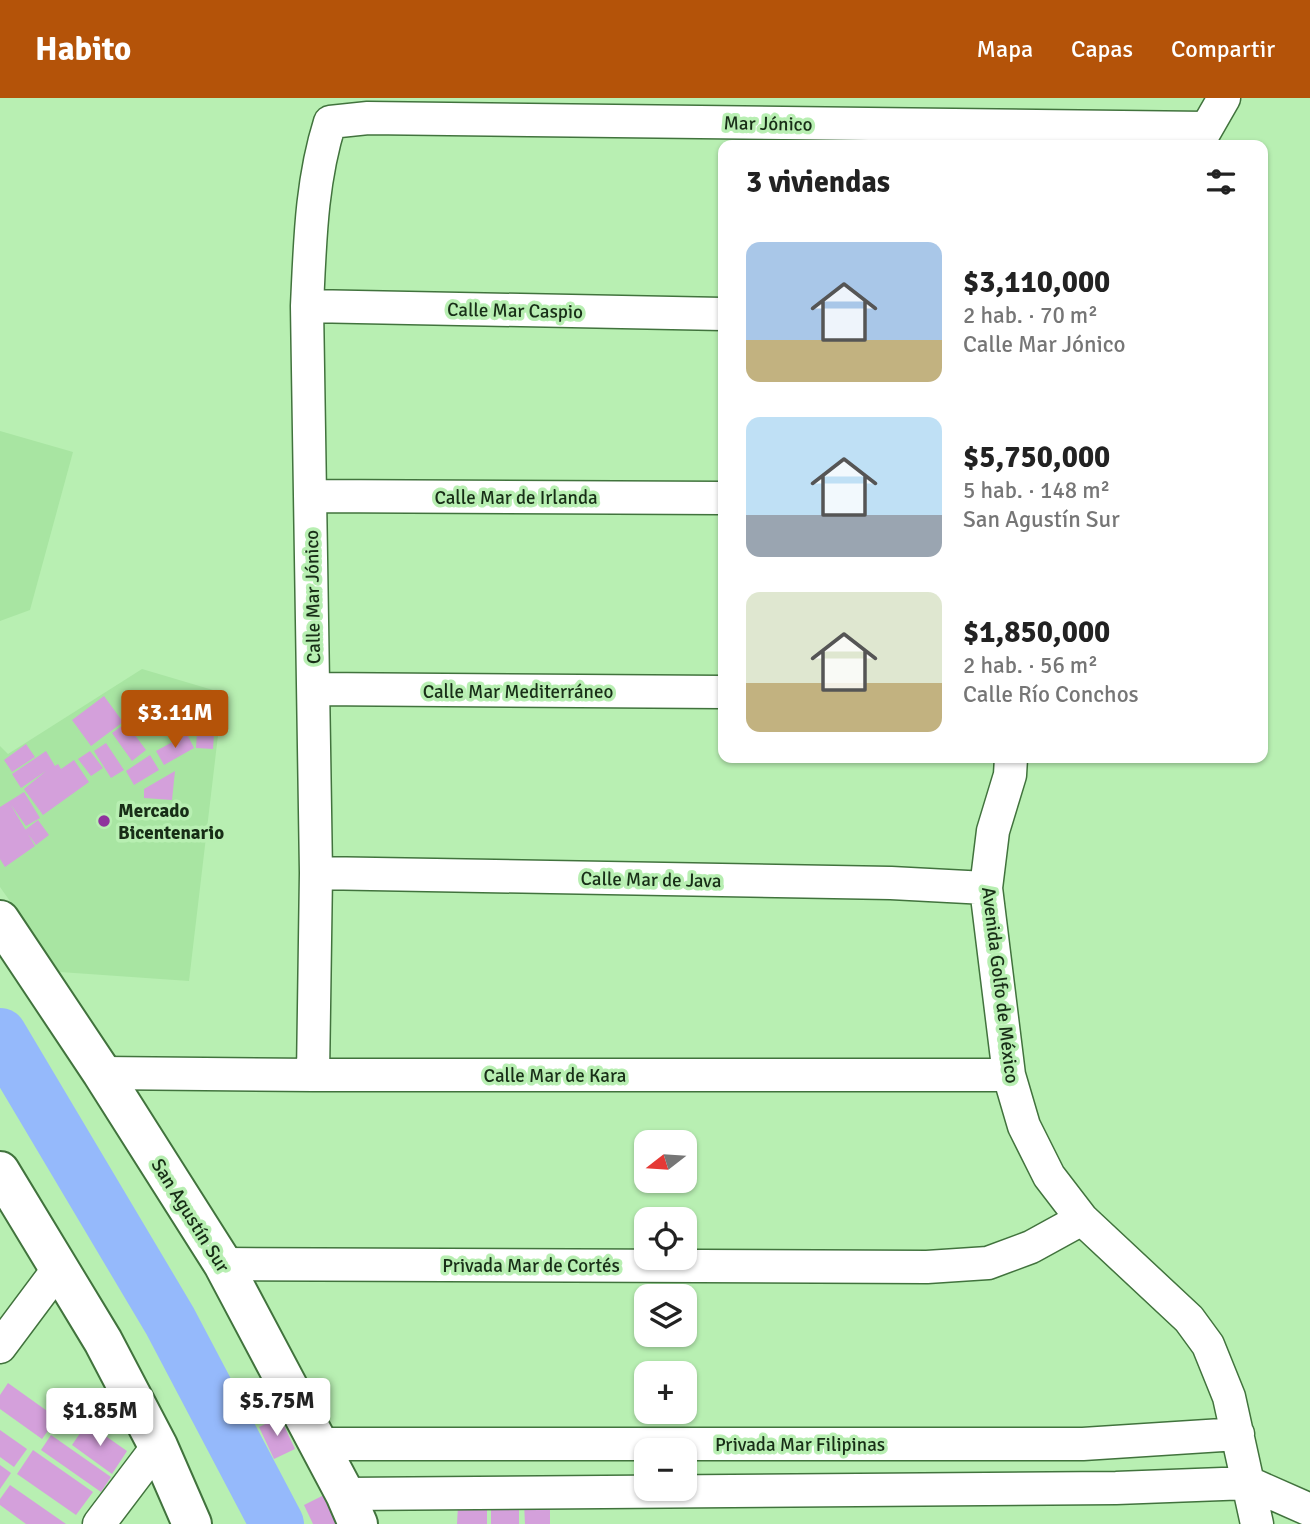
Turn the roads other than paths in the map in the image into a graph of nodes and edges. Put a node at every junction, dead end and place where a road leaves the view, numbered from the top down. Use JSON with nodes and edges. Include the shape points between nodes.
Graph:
{"nodes":[{"id":1,"x":1223,"y":98,"type":"edge"},
{"id":2,"x":330,"y":122,"type":"joint"},
{"id":3,"x":1201,"y":136,"type":"edge"},
{"id":4,"x":307,"y":306,"type":"junction"},
{"id":5,"x":718,"y":314,"type":"edge"},
{"id":6,"x":310,"y":496,"type":"junction"},
{"id":7,"x":718,"y":498,"type":"edge"},
{"id":8,"x":314,"y":689,"type":"junction"},
{"id":9,"x":718,"y":692,"type":"edge"},
{"id":10,"x":1011,"y":763,"type":"edge"},
{"id":11,"x":316,"y":873,"type":"junction"},
{"id":12,"x":986,"y":888,"type":"junction"},
{"id":13,"x":0,"y":920,"type":"edge"},
{"id":14,"x":102,"y":1073,"type":"junction"},
{"id":15,"x":1009,"y":1075,"type":"junction"},
{"id":16,"x":313,"y":1076,"type":"junction"},
{"id":17,"x":0,"y":1171,"type":"edge"},
{"id":18,"x":1082,"y":1219,"type":"junction"},
{"id":19,"x":223,"y":1264,"type":"junction"},
{"id":20,"x":59,"y":1268,"type":"junction"},
{"id":21,"x":0,"y":1347,"type":"edge"},
{"id":22,"x":1238,"y":1434,"type":"junction"},
{"id":23,"x":319,"y":1444,"type":"junction"},
{"id":24,"x":158,"y":1446,"type":"junction"},
{"id":25,"x":1249,"y":1483,"type":"junction"},
{"id":26,"x":352,"y":1509,"type":"edge"},
{"id":27,"x":1310,"y":1510,"type":"edge"},
{"id":28,"x":185,"y":1520,"type":"edge"},
{"id":29,"x":99,"y":1524,"type":"edge"},
{"id":30,"x":1257,"y":1524,"type":"edge"}],
"edges":[{"from":1,"to":3,"type":"street"},
{"from":2,"to":3,"type":"street","name":"Mar Jónico","via":[[368,118]]},
{"from":2,"to":4,"type":"street","name":"Calle Mar Jónico","via":[[311,212]]},
{"from":4,"to":5,"type":"street","name":"Calle Mar Caspio"},
{"from":4,"to":6,"type":"street","name":"Calle Mar Jónico"},
{"from":6,"to":7,"type":"street","name":"Calle Mar de Irlanda"},
{"from":6,"to":8,"type":"street","name":"Calle Mar Jónico"},
{"from":8,"to":9,"type":"street","name":"Calle Mar Mediterráneo"},
{"from":8,"to":11,"type":"street","name":"Calle Mar Jónico"},
{"from":10,"to":12,"type":"street","name":"Avenida Golfo de México","via":[[993,831]]},
{"from":11,"to":12,"type":"street","name":"Calle Mar de Java"},
{"from":11,"to":16,"type":"street","name":"Calle Mar Jónico"},
{"from":12,"to":15,"type":"street","name":"Avenida Golfo de México"},
{"from":13,"to":14,"type":"main road","name":"San Agustín Sur"},
{"from":14,"to":16,"type":"street","name":"Calle Mar de Kara"},
{"from":14,"to":19,"type":"main road","name":"San Agustín Sur"},
{"from":15,"to":16,"type":"street","name":"Calle Mar de Kara"},
{"from":15,"to":18,"type":"street","name":"Avenida Golfo de México","via":[[1024,1126],[1049,1176]]},
{"from":17,"to":20,"type":"main road"},
{"from":18,"to":19,"type":"street","name":"Privada Mar de Cortés","via":[[1031,1247],[988,1263],[927,1267]]},
{"from":18,"to":22,"type":"street","name":"Avenida Golfo de México","via":[[1189,1319],[1208,1345]]},
{"from":19,"to":23,"type":"main road","name":"San Agustín Sur"},
{"from":20,"to":21,"type":"street"},
{"from":20,"to":24,"type":"main road"},
{"from":22,"to":23,"type":"street","name":"Privada Mar Filipinas","via":[[1083,1444]]},
{"from":22,"to":25,"type":"street","name":"Avenida Golfo de México"},
{"from":23,"to":26,"type":"main road","name":"San Agustín Sur"},
{"from":24,"to":28,"type":"main road"},
{"from":24,"to":29,"type":"street"},
{"from":25,"to":26,"type":"street"},
{"from":25,"to":27,"type":"street"},
{"from":25,"to":30,"type":"street","name":"Avenida Golfo de México"}]}
